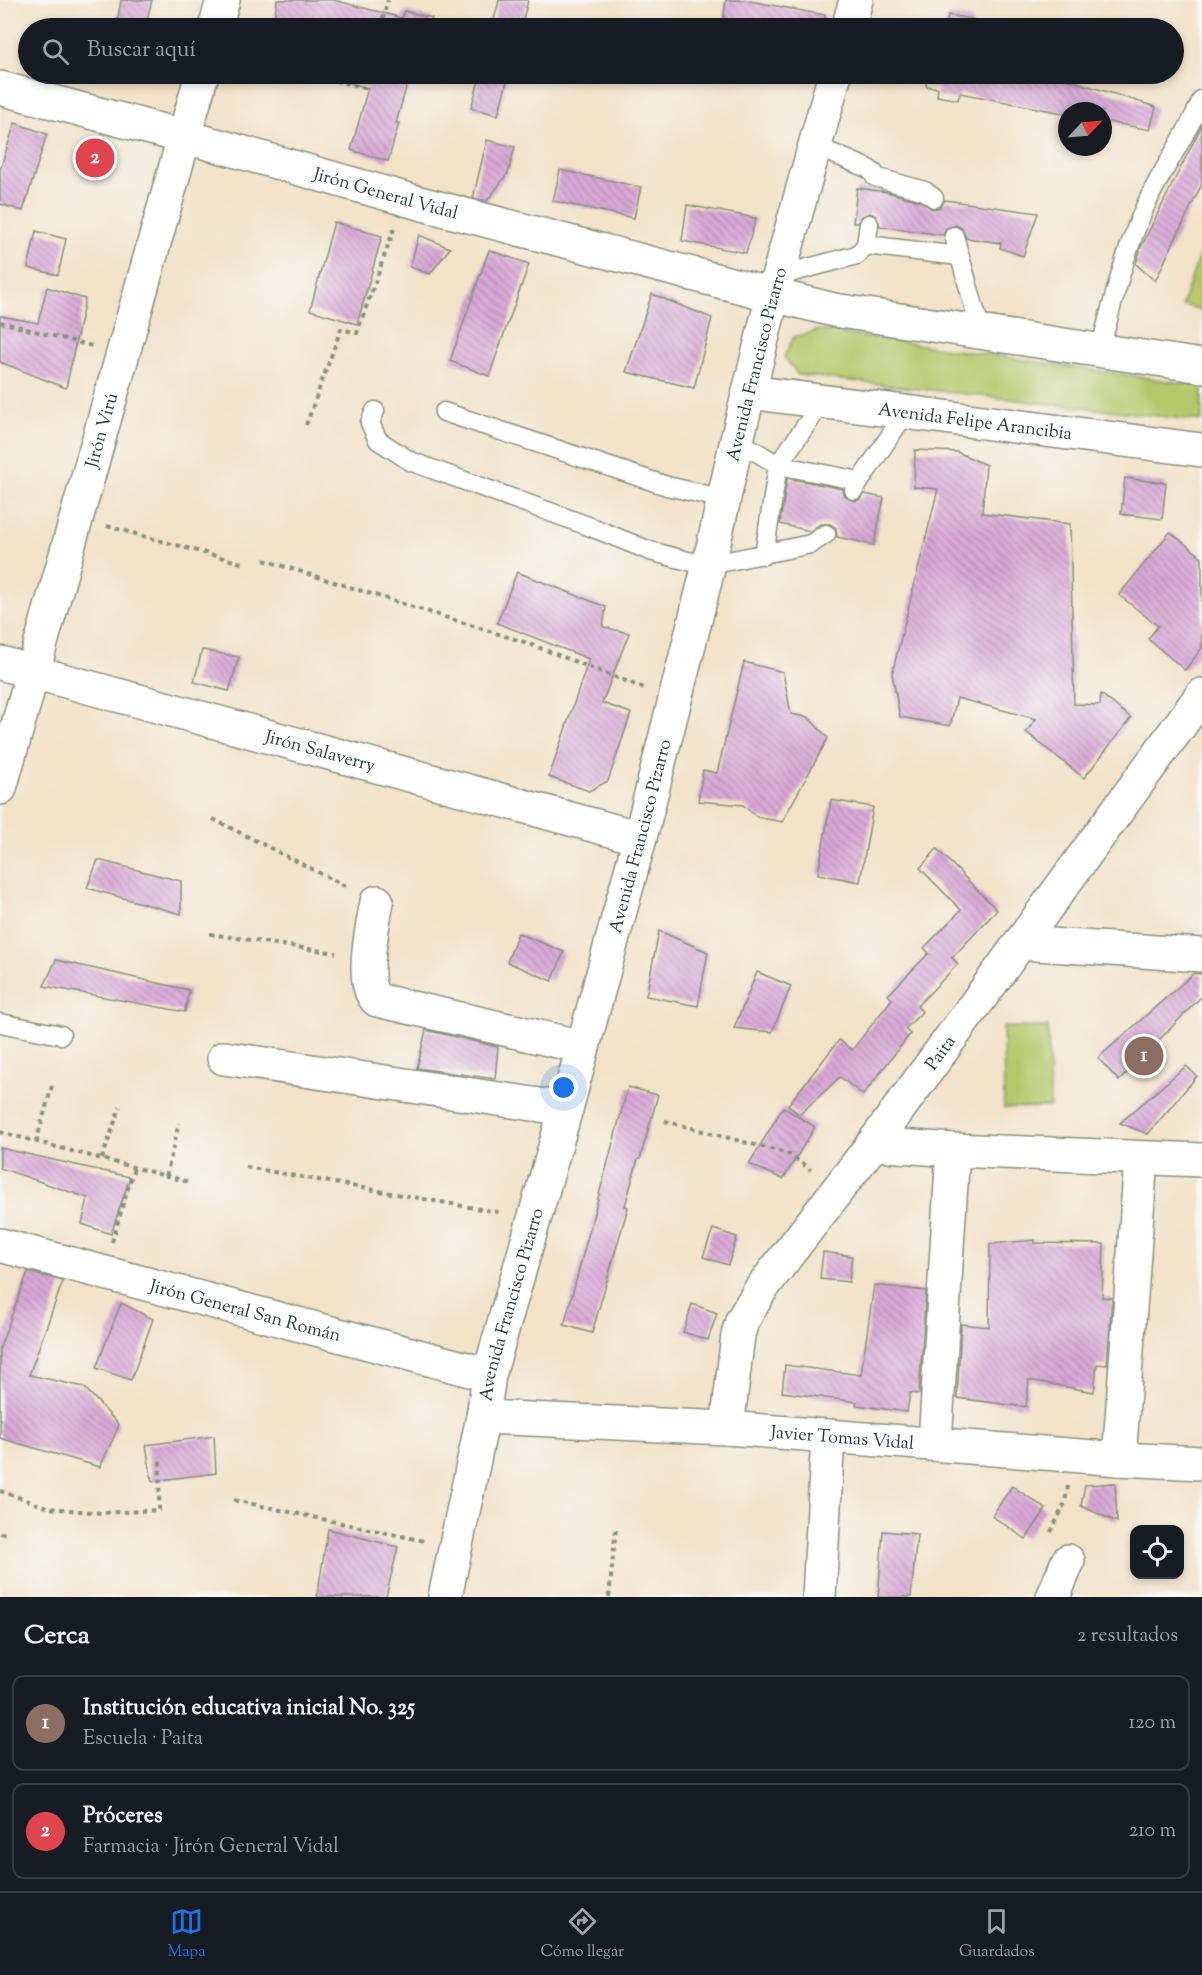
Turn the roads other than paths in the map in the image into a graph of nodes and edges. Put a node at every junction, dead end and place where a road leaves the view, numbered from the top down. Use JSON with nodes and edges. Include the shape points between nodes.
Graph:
{"nodes":[{"id":1,"x":223,"y":0,"type":"edge"},
{"id":2,"x":856,"y":0,"type":"edge"},
{"id":3,"x":218,"y":18,"type":"edge"},
{"id":4,"x":851,"y":18,"type":"edge"},
{"id":5,"x":199,"y":84,"type":"edge"},
{"id":6,"x":832,"y":84,"type":"edge"},
{"id":7,"x":0,"y":88,"type":"edge"},
{"id":8,"x":1202,"y":99,"type":"edge"},
{"id":9,"x":184,"y":137,"type":"junction"},
{"id":10,"x":815,"y":146,"type":"junction"},
{"id":11,"x":934,"y":198,"type":"dead end"},
{"id":12,"x":869,"y":224,"type":"dead end"},
{"id":13,"x":954,"y":236,"type":"dead end"},
{"id":14,"x":866,"y":245,"type":"junction"},
{"id":15,"x":959,"y":256,"type":"junction"},
{"id":16,"x":776,"y":286,"type":"junction"},
{"id":17,"x":981,"y":331,"type":"junction"},
{"id":18,"x":1100,"y":350,"type":"junction"},
{"id":19,"x":1202,"y":366,"type":"edge"},
{"id":20,"x":749,"y":392,"type":"junction"},
{"id":21,"x":823,"y":401,"type":"junction"},
{"id":22,"x":375,"y":411,"type":"dead end"},
{"id":23,"x":444,"y":412,"type":"dead end"},
{"id":24,"x":906,"y":412,"type":"junction"},
{"id":25,"x":737,"y":440,"type":"junction"},
{"id":26,"x":1202,"y":450,"type":"edge"},
{"id":27,"x":778,"y":465,"type":"junction"},
{"id":28,"x":724,"y":499,"type":"junction"},
{"id":29,"x":826,"y":534,"type":"dead end"},
{"id":30,"x":764,"y":555,"type":"junction"},
{"id":31,"x":709,"y":565,"type":"junction"},
{"id":32,"x":0,"y":663,"type":"edge"},
{"id":33,"x":32,"y":673,"type":"junction"},
{"id":34,"x":1202,"y":695,"type":"edge"},
{"id":35,"x":0,"y":788,"type":"edge"},
{"id":36,"x":640,"y":838,"type":"junction"},
{"id":37,"x":376,"y":902,"type":"road end"},
{"id":38,"x":1020,"y":944,"type":"junction"},
{"id":39,"x":1202,"y":955,"type":"edge"},
{"id":40,"x":0,"y":1023,"type":"edge"},
{"id":41,"x":61,"y":1035,"type":"dead end"},
{"id":42,"x":583,"y":1047,"type":"junction"},
{"id":43,"x":224,"y":1058,"type":"dead end"},
{"id":44,"x":566,"y":1109,"type":"junction"},
{"id":45,"x":873,"y":1144,"type":"junction"},
{"id":46,"x":953,"y":1150,"type":"junction"},
{"id":47,"x":1141,"y":1158,"type":"junction"},
{"id":48,"x":1202,"y":1160,"type":"edge"},
{"id":49,"x":0,"y":1245,"type":"edge"},
{"id":50,"x":489,"y":1375,"type":"junction"},
{"id":51,"x":483,"y":1417,"type":"junction"},
{"id":52,"x":727,"y":1428,"type":"junction"},
{"id":53,"x":828,"y":1436,"type":"junction"},
{"id":54,"x":935,"y":1443,"type":"junction"},
{"id":55,"x":1119,"y":1459,"type":"junction"},
{"id":56,"x":1202,"y":1463,"type":"edge"},
{"id":57,"x":1068,"y":1561,"type":"dead end"},
{"id":58,"x":445,"y":1597,"type":"edge"},
{"id":59,"x":819,"y":1597,"type":"edge"},
{"id":60,"x":1053,"y":1597,"type":"edge"}],
"edges":[{"from":1,"to":3,"type":"street"},
{"from":2,"to":4,"type":"street"},
{"from":5,"to":9,"type":"street","name":"Jirón Virú"},
{"from":6,"to":10,"type":"street","name":"Avenida Francisco Pizarro"},
{"from":7,"to":9,"type":"street","name":"Jirón General Vidal"},
{"from":8,"to":18,"type":"lane","via":[[1151,193],[1124,261]]},
{"from":9,"to":16,"type":"street","name":"Jirón General Vidal","via":[[404,199]]},
{"from":9,"to":33,"type":"street","name":"Jirón Virú"},
{"from":10,"to":11,"type":"lane","via":[[867,168],[874,173],[874,184],[925,191]]},
{"from":10,"to":16,"type":"street","name":"Avenida Francisco Pizarro"},
{"from":12,"to":14,"type":"lane"},
{"from":13,"to":15,"type":"lane"},
{"from":14,"to":15,"type":"lane"},
{"from":14,"to":16,"type":"lane","via":[[857,255]]},
{"from":15,"to":17,"type":"lane"},
{"from":16,"to":17,"type":"street","via":[[834,310]]},
{"from":16,"to":20,"type":"street","name":"Avenida Francisco Pizarro"},
{"from":17,"to":18,"type":"street"},
{"from":18,"to":19,"type":"street"},
{"from":20,"to":21,"type":"street","name":"Avenida Felipe Arancibia"},
{"from":20,"to":25,"type":"street","name":"Avenida Francisco Pizarro"},
{"from":21,"to":24,"type":"street","name":"Avenida Felipe Arancibia"},
{"from":21,"to":27,"type":"lane"},
{"from":22,"to":31,"type":"lane","via":[[370,423],[378,440],[410,461],[650,551]]},
{"from":23,"to":28,"type":"lane","via":[[668,486]]},
{"from":24,"to":26,"type":"street","name":"Avenida Felipe Arancibia"},
{"from":24,"to":27,"type":"lane","via":[[856,486]]},
{"from":25,"to":27,"type":"lane"},
{"from":25,"to":28,"type":"street","name":"Avenida Francisco Pizarro"},
{"from":27,"to":30,"type":"lane"},
{"from":28,"to":31,"type":"street","name":"Avenida Francisco Pizarro"},
{"from":29,"to":30,"type":"lane","via":[[811,543]]},
{"from":30,"to":31,"type":"lane"},
{"from":31,"to":36,"type":"street","name":"Avenida Francisco Pizarro"},
{"from":32,"to":33,"type":"street","name":"Jirón Salaverry"},
{"from":33,"to":35,"type":"street","name":"Jirón Virú"},
{"from":33,"to":36,"type":"street","name":"Jirón Salaverry"},
{"from":34,"to":38,"type":"street","name":"Paita"},
{"from":36,"to":42,"type":"street","name":"Avenida Francisco Pizarro"},
{"from":37,"to":42,"type":"street","via":[[367,958],[371,995],[377,1000]]},
{"from":38,"to":39,"type":"street"},
{"from":38,"to":45,"type":"street","name":"Paita"},
{"from":40,"to":41,"type":"lane"},
{"from":42,"to":44,"type":"street","name":"Avenida Francisco Pizarro"},
{"from":43,"to":44,"type":"street"},
{"from":44,"to":50,"type":"street","name":"Avenida Francisco Pizarro"},
{"from":45,"to":46,"type":"street"},
{"from":45,"to":52,"type":"street","name":"Paita","via":[[760,1288],[742,1321]]},
{"from":46,"to":47,"type":"street"},
{"from":46,"to":54,"type":"street"},
{"from":47,"to":48,"type":"street"},
{"from":47,"to":55,"type":"street"},
{"from":49,"to":50,"type":"street","name":"Jirón General San Román"},
{"from":50,"to":51,"type":"street","name":"Avenida Francisco Pizarro"},
{"from":51,"to":52,"type":"street","name":"Javier Tomas Vidal"},
{"from":51,"to":58,"type":"street","name":"Avenida Francisco Pizarro"},
{"from":52,"to":53,"type":"street","name":"Javier Tomas Vidal"},
{"from":53,"to":54,"type":"street","name":"Javier Tomas Vidal"},
{"from":53,"to":59,"type":"street"},
{"from":54,"to":55,"type":"street","name":"Javier Tomas Vidal"},
{"from":55,"to":56,"type":"street","name":"Javier Tomas Vidal"},
{"from":57,"to":60,"type":"street"}]}
